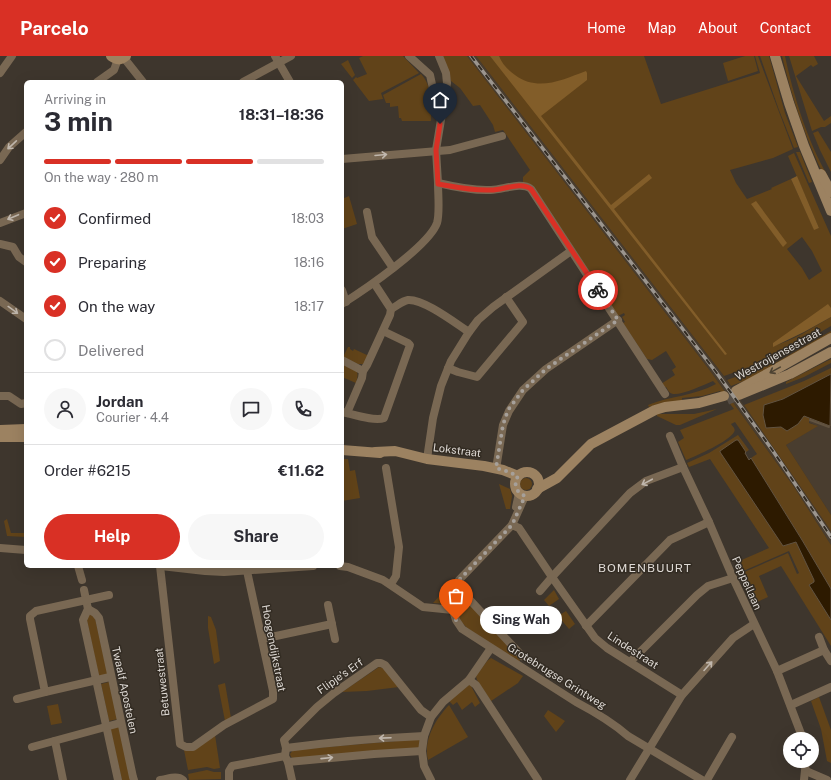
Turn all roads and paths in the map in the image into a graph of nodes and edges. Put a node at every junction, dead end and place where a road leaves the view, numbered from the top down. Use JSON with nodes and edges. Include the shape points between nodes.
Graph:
{"nodes":[{"id":1,"x":12,"y":56,"type":"edge"},
{"id":2,"x":291,"y":56,"type":"edge"},
{"id":3,"x":409,"y":56,"type":"edge"},
{"id":4,"x":439,"y":56,"type":"edge"},
{"id":5,"x":775,"y":56,"type":"edge"},
{"id":6,"x":780,"y":56,"type":"edge"},
{"id":7,"x":120,"y":57,"type":"edge"},
{"id":8,"x":277,"y":59,"type":"edge"},
{"id":9,"x":0,"y":73,"type":"edge"},
{"id":10,"x":446,"y":73,"type":"junction"},
{"id":11,"x":430,"y":75,"type":"junction"},
{"id":12,"x":100,"y":80,"type":"edge"},
{"id":13,"x":141,"y":80,"type":"edge"},
{"id":14,"x":246,"y":80,"type":"edge"},
{"id":15,"x":289,"y":80,"type":"edge"},
{"id":16,"x":435,"y":98,"type":"dead end"},
{"id":17,"x":24,"y":134,"type":"edge"},
{"id":18,"x":502,"y":136,"type":"dead end"},
{"id":19,"x":436,"y":150,"type":"junction"},
{"id":20,"x":344,"y":159,"type":"edge"},
{"id":21,"x":0,"y":160,"type":"edge"},
{"id":22,"x":438,"y":184,"type":"junction"},
{"id":23,"x":829,"y":195,"type":"edge"},
{"id":24,"x":831,"y":211,"type":"edge"},
{"id":25,"x":367,"y":212,"type":"dead end"},
{"id":26,"x":24,"y":214,"type":"edge"},
{"id":27,"x":0,"y":223,"type":"edge"},
{"id":28,"x":0,"y":244,"type":"edge"},
{"id":29,"x":571,"y":251,"type":"junction"},
{"id":30,"x":24,"y":260,"type":"edge"},
{"id":31,"x":393,"y":268,"type":"junction"},
{"id":32,"x":374,"y":283,"type":"junction"},
{"id":33,"x":506,"y":297,"type":"junction"},
{"id":34,"x":0,"y":301,"type":"edge"},
{"id":35,"x":344,"y":303,"type":"edge"},
{"id":36,"x":392,"y":309,"type":"junction"},
{"id":37,"x":24,"y":318,"type":"edge"},
{"id":38,"x":618,"y":320,"type":"junction"},
{"id":39,"x":383,"y":331,"type":"junction"},
{"id":40,"x":469,"y":332,"type":"junction"},
{"id":41,"x":831,"y":338,"type":"edge"},
{"id":42,"x":831,"y":352,"type":"edge"},
{"id":43,"x":344,"y":361,"type":"edge"},
{"id":44,"x":448,"y":368,"type":"junction"},
{"id":45,"x":363,"y":371,"type":"junction"},
{"id":46,"x":665,"y":394,"type":"dead end"},
{"id":47,"x":0,"y":396,"type":"edge"},
{"id":48,"x":725,"y":398,"type":"tunnel mouth"},
{"id":49,"x":24,"y":403,"type":"edge"},
{"id":50,"x":344,"y":412,"type":"edge"},
{"id":51,"x":24,"y":429,"type":"edge"},
{"id":52,"x":0,"y":430,"type":"edge"},
{"id":53,"x":670,"y":436,"type":"dead end"},
{"id":54,"x":0,"y":437,"type":"edge"},
{"id":55,"x":24,"y":437,"type":"edge"},
{"id":56,"x":344,"y":450,"type":"edge"},
{"id":57,"x":427,"y":459,"type":"junction"},
{"id":58,"x":683,"y":467,"type":"junction"},
{"id":59,"x":386,"y":468,"type":"dead end"},
{"id":60,"x":496,"y":468,"type":"junction"},
{"id":61,"x":516,"y":480,"type":"junction"},
{"id":62,"x":538,"y":484,"type":"junction"},
{"id":63,"x":522,"y":494,"type":"junction"},
{"id":64,"x":513,"y":522,"type":"junction"},
{"id":65,"x":709,"y":522,"type":"junction"},
{"id":66,"x":0,"y":548,"type":"edge"},
{"id":67,"x":24,"y":550,"type":"edge"},
{"id":68,"x":344,"y":566,"type":"edge"},
{"id":69,"x":79,"y":568,"type":"edge"},
{"id":70,"x":161,"y":568,"type":"edge"},
{"id":71,"x":179,"y":568,"type":"edge"},
{"id":72,"x":287,"y":568,"type":"edge"},
{"id":73,"x":247,"y":571,"type":"junction"},
{"id":74,"x":552,"y":577,"type":"junction"},
{"id":75,"x":733,"y":578,"type":"junction"},
{"id":76,"x":82,"y":580,"type":"dead end"},
{"id":77,"x":391,"y":584,"type":"junction"},
{"id":78,"x":456,"y":585,"type":"junction"},
{"id":79,"x":84,"y":590,"type":"dead end"},
{"id":80,"x":540,"y":591,"type":"dead end"},
{"id":81,"x":109,"y":595,"type":"dead end"},
{"id":82,"x":86,"y":600,"type":"junction"},
{"id":83,"x":328,"y":605,"type":"dead end"},
{"id":84,"x":88,"y":609,"type":"junction"},
{"id":85,"x":453,"y":610,"type":"junction"},
{"id":86,"x":332,"y":624,"type":"junction"},
{"id":87,"x":754,"y":624,"type":"junction"},
{"id":88,"x":586,"y":626,"type":"junction"},
{"id":89,"x":819,"y":636,"type":"dead end"},
{"id":90,"x":262,"y":639,"type":"junction"},
{"id":91,"x":335,"y":639,"type":"dead end"},
{"id":92,"x":491,"y":648,"type":"junction"},
{"id":93,"x":824,"y":650,"type":"junction"},
{"id":94,"x":522,"y":656,"type":"dead end"},
{"id":95,"x":630,"y":662,"type":"junction"},
{"id":96,"x":831,"y":662,"type":"edge"},
{"id":97,"x":777,"y":671,"type":"junction"},
{"id":98,"x":110,"y":677,"type":"junction"},
{"id":99,"x":97,"y":680,"type":"junction"},
{"id":100,"x":469,"y":680,"type":"junction"},
{"id":101,"x":831,"y":687,"type":"edge"},
{"id":102,"x":45,"y":692,"type":"junction"},
{"id":103,"x":682,"y":695,"type":"junction"},
{"id":104,"x":17,"y":699,"type":"dead end"},
{"id":105,"x":791,"y":705,"type":"junction"},
{"id":106,"x":431,"y":717,"type":"junction"},
{"id":107,"x":120,"y":723,"type":"junction"},
{"id":108,"x":224,"y":725,"type":"joint"},
{"id":109,"x":107,"y":726,"type":"junction"},
{"id":110,"x":801,"y":732,"type":"edge"},
{"id":111,"x":424,"y":736,"type":"junction"},
{"id":112,"x":732,"y":737,"type":"dead end"},
{"id":113,"x":55,"y":741,"type":"junction"},
{"id":114,"x":32,"y":747,"type":"dead end"},
{"id":115,"x":650,"y":749,"type":"junction"},
{"id":116,"x":422,"y":752,"type":"junction"},
{"id":117,"x":286,"y":755,"type":"junction"},
{"id":118,"x":806,"y":771,"type":"joint"},
{"id":119,"x":63,"y":780,"type":"edge"},
{"id":120,"x":118,"y":780,"type":"edge"},
{"id":121,"x":134,"y":780,"type":"edge"},
{"id":122,"x":160,"y":780,"type":"edge"},
{"id":123,"x":183,"y":780,"type":"edge"},
{"id":124,"x":229,"y":780,"type":"edge"},
{"id":125,"x":292,"y":780,"type":"edge"},
{"id":126,"x":431,"y":780,"type":"edge"},
{"id":127,"x":538,"y":780,"type":"edge"},
{"id":128,"x":630,"y":780,"type":"edge"},
{"id":129,"x":702,"y":780,"type":"edge"},
{"id":130,"x":707,"y":780,"type":"edge"},
{"id":131,"x":804,"y":780,"type":"edge"},
{"id":132,"x":827,"y":780,"type":"edge"}],
"edges":[{"from":1,"to":9,"type":"street"},
{"from":2,"to":8,"type":"street"},
{"from":3,"to":11,"type":"street"},
{"from":4,"to":10,"type":"street"},
{"from":5,"to":23,"type":"main road","via":[[797,125]]},
{"from":6,"to":23,"type":"main road","via":[[788,89]]},
{"from":7,"to":12,"type":"street","via":[[114,70]]},
{"from":7,"to":13,"type":"street"},
{"from":8,"to":14,"type":"street"},
{"from":8,"to":15,"type":"street"},
{"from":10,"to":11,"type":"street"},
{"from":10,"to":19,"type":"street","via":[[447,83]]},
{"from":11,"to":16,"type":"street"},
{"from":17,"to":21,"type":"street","one_way":true,"via":[[9,147]]},
{"from":18,"to":19,"type":"street","via":[[450,150]]},
{"from":20,"to":19,"type":"street","one_way":true},
{"from":19,"to":22,"type":"street"},
{"from":22,"to":29,"type":"street","via":[[470,190],[527,186]]},
{"from":22,"to":31,"type":"street","via":[[436,225],[426,240]]},
{"from":23,"to":24,"type":"main road"},
{"from":25,"to":31,"type":"street","via":[[372,237]]},
{"from":26,"to":27,"type":"street","one_way":true},
{"from":28,"to":30,"type":"street","via":[[13,247],[19,257]]},
{"from":29,"to":33,"type":"street"},
{"from":29,"to":38,"type":"street"},
{"from":31,"to":32,"type":"street"},
{"from":32,"to":35,"type":"street"},
{"from":32,"to":36,"type":"street"},
{"from":33,"to":40,"type":"street","via":[[485,313]]},
{"from":33,"to":44,"type":"street","via":[[523,322],[477,377]]},
{"from":34,"to":37,"type":"street","one_way":true},
{"from":36,"to":39,"type":"street"},
{"from":36,"to":40,"type":"street","via":[[405,301],[414,301]]},
{"from":38,"to":46,"type":"street"},
{"from":38,"to":60,"type":"street","via":[[546,369],[523,390],[508,410]]},
{"from":39,"to":45,"type":"street"},
{"from":39,"to":50,"type":"street","via":[[410,345],[387,410],[382,419]]},
{"from":40,"to":44,"type":"street"},
{"from":41,"to":42,"type":"main road","name":"Westroijensestraat","one_way":true,"via":[[737,393],[790,374]]},
{"from":43,"to":45,"type":"street"},
{"from":44,"to":57,"type":"street","via":[[436,405]]},
{"from":45,"to":50,"type":"street","via":[[362,378]]},
{"from":47,"to":49,"type":"street","via":[[9,396]]},
{"from":48,"to":62,"type":"main road","via":[[655,410],[591,444],[567,468]]},
{"from":51,"to":52,"type":"main road"},
{"from":53,"to":58,"type":"street","name":"Peppellaan"},
{"from":54,"to":55,"type":"main road"},
{"from":56,"to":57,"type":"main road","name":"Lokstraat","via":[[396,451]]},
{"from":57,"to":60,"type":"main road","name":"Lokstraat"},
{"from":58,"to":65,"type":"street","name":"Peppellaan"},
{"from":58,"to":74,"type":"street","one_way":true,"via":[[646,481],[630,493]]},
{"from":59,"to":77,"type":"street","via":[[399,547],[396,576]]},
{"from":60,"to":61,"type":"main road","via":[[501,474]]},
{"from":61,"to":62,"type":"main road","via":[[522,473],[528,472],[535,475]]},
{"from":61,"to":63,"type":"main road","via":[[515,487]]},
{"from":62,"to":63,"type":"main road","via":[[533,494]]},
{"from":63,"to":64,"type":"street"},
{"from":64,"to":74,"type":"street","name":"Lindestraat"},
{"from":64,"to":78,"type":"street"},
{"from":65,"to":75,"type":"street","name":"Peppellaan"},
{"from":65,"to":88,"type":"street","via":[[670,540]]},
{"from":66,"to":67,"type":"street"},
{"from":68,"to":77,"type":"street"},
{"from":69,"to":76,"type":"street"},
{"from":70,"to":108,"type":"street","name":"Betuwestraat","via":[[180,744],[193,747]]},
{"from":71,"to":73,"type":"street"},
{"from":72,"to":73,"type":"street"},
{"from":73,"to":90,"type":"street","name":"Hoogendijkstraat"},
{"from":74,"to":80,"type":"street"},
{"from":74,"to":88,"type":"street","name":"Lindestraat"},
{"from":75,"to":87,"type":"street","name":"Peppellaan"},
{"from":75,"to":95,"type":"street","via":[[708,586]]},
{"from":77,"to":85,"type":"street","via":[[423,607]]},
{"from":78,"to":85,"type":"street"},
{"from":78,"to":94,"type":"street"},
{"from":79,"to":82,"type":"street","name":"Twaalf Apostelen"},
{"from":81,"to":82,"type":"street"},
{"from":82,"to":84,"type":"street","name":"Twaalf Apostelen"},
{"from":82,"to":102,"type":"street","via":[[36,611],[30,616]]},
{"from":83,"to":86,"type":"street"},
{"from":84,"to":98,"type":"street","name":"Twaalf Apostelen","via":[[99,618]]},
{"from":84,"to":99,"type":"street","name":"Twaalf Apostelen","via":[[83,620]]},
{"from":85,"to":92,"type":"street","name":"Grotebrugse Grintweg","via":[[462,629]]},
{"from":86,"to":90,"type":"street"},
{"from":86,"to":91,"type":"street"},
{"from":87,"to":97,"type":"street","name":"Peppellaan"},
{"from":103,"to":87,"type":"street","one_way":true,"via":[[733,638]]},
{"from":88,"to":95,"type":"street","name":"Lindestraat","via":[[607,648]]},
{"from":89,"to":93,"type":"street"},
{"from":90,"to":108,"type":"street","name":"Hoogendijkstraat","via":[[273,699]]},
{"from":92,"to":100,"type":"street"},
{"from":92,"to":115,"type":"street","name":"Grotebrugse Grintweg"},
{"from":93,"to":96,"type":"street"},
{"from":93,"to":97,"type":"street"},
{"from":95,"to":103,"type":"street","name":"Lindestraat"},
{"from":97,"to":105,"type":"street","name":"Peppellaan"},
{"from":98,"to":99,"type":"street"},
{"from":98,"to":107,"type":"street","name":"Twaalf Apostelen"},
{"from":99,"to":102,"type":"street"},
{"from":99,"to":109,"type":"street","name":"Twaalf Apostelen"},
{"from":100,"to":106,"type":"street","via":[[443,702]]},
{"from":100,"to":127,"type":"street","via":[[476,686]]},
{"from":101,"to":105,"type":"street"},
{"from":102,"to":104,"type":"street"},
{"from":103,"to":115,"type":"street"},
{"from":105,"to":110,"type":"street","name":"Peppellaan"},
{"from":106,"to":111,"type":"street"},
{"from":106,"to":117,"type":"street","name":"Flipje's Erf","via":[[421,710],[385,665],[377,663],[316,707],[284,740]]},
{"from":107,"to":109,"type":"street"},
{"from":107,"to":121,"type":"street","name":"Twaalf Apostelen"},
{"from":109,"to":113,"type":"street"},
{"from":109,"to":120,"type":"street","name":"Twaalf Apostelen"},
{"from":111,"to":116,"type":"street"},
{"from":111,"to":117,"type":"street","one_way":true,"via":[[330,742]]},
{"from":112,"to":130,"type":"street"},
{"from":113,"to":114,"type":"street"},
{"from":113,"to":119,"type":"street"},
{"from":115,"to":128,"type":"street"},
{"from":115,"to":129,"type":"street","name":"Grotebrugse Grintweg"},
{"from":117,"to":116,"type":"street","one_way":true},
{"from":116,"to":126,"type":"street","via":[[424,766]]},
{"from":117,"to":124,"type":"street","via":[[232,766]]},
{"from":117,"to":125,"type":"street"},
{"from":118,"to":131,"type":"street"},
{"from":118,"to":132,"type":"street"},
{"from":122,"to":123,"type":"street","via":[[177,777]]}]}
